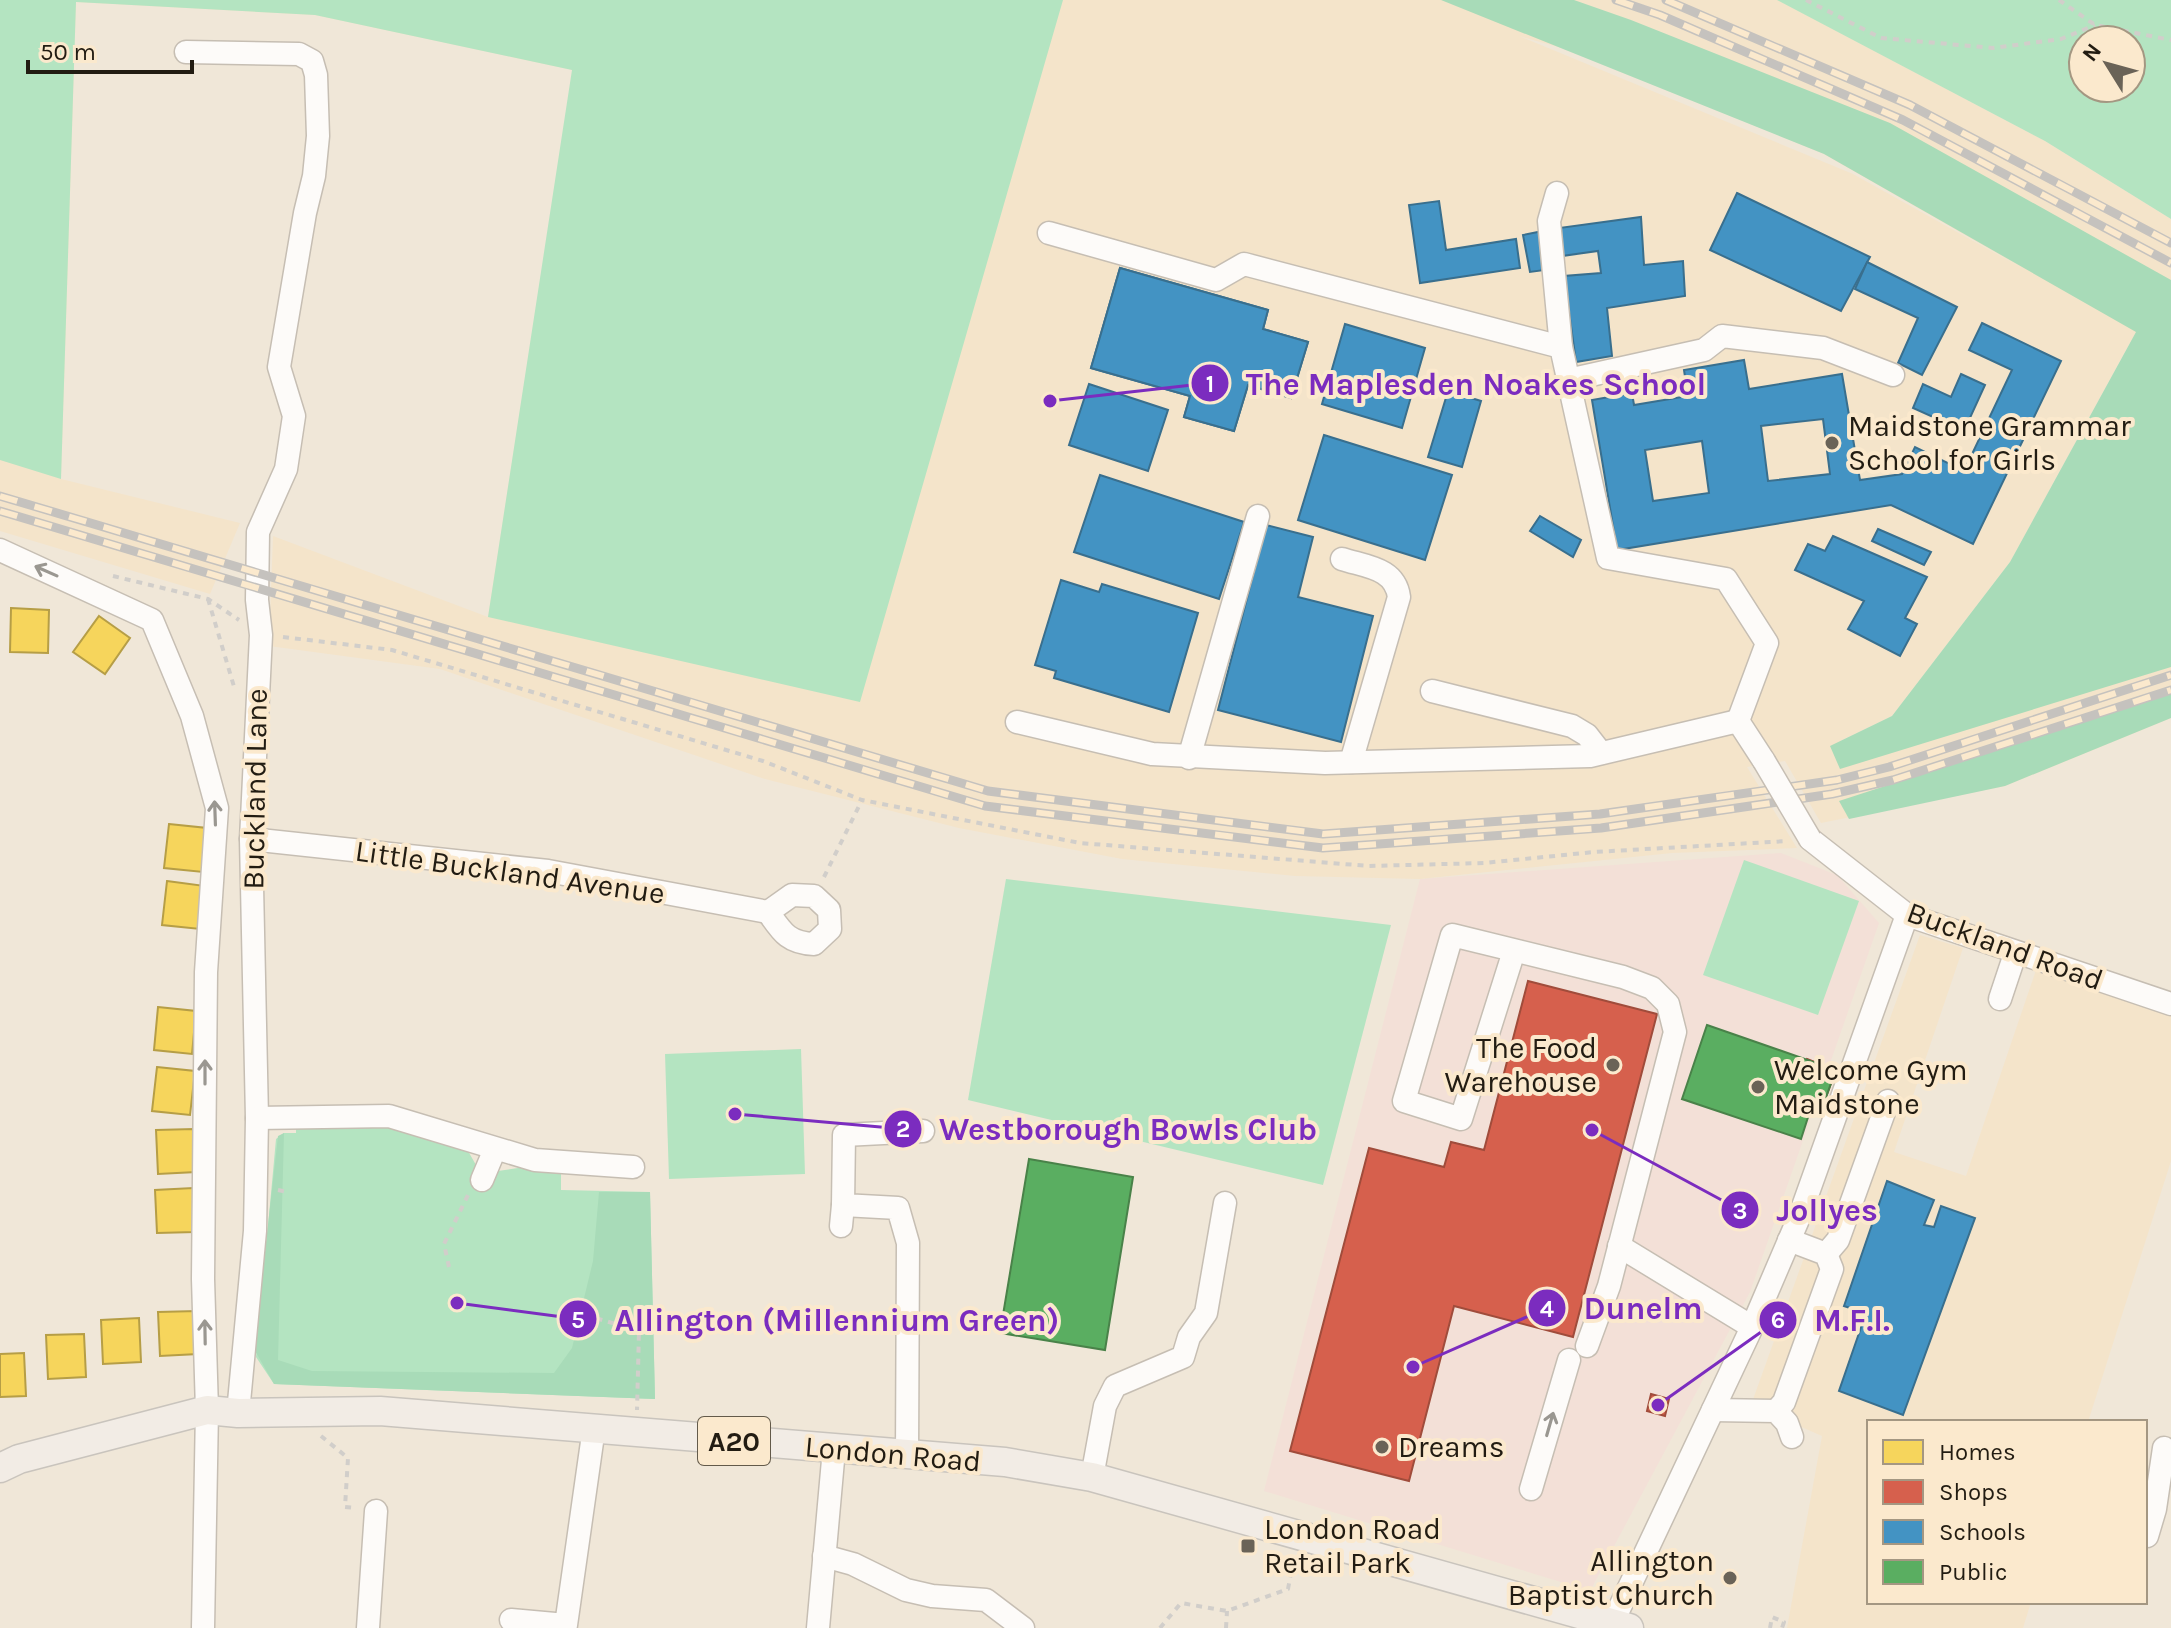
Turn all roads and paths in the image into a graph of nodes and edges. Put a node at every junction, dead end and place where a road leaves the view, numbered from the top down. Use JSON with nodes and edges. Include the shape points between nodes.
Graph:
{"nodes":[{"id":1,"x":1806,"y":0,"type":"edge"},
{"id":2,"x":2059,"y":0,"type":"edge"},
{"id":3,"x":2094,"y":24,"type":"edge"},
{"id":4,"x":2147,"y":35,"type":"edge"},
{"id":5,"x":2067,"y":37,"type":"edge"},
{"id":6,"x":2171,"y":40,"type":"edge"},
{"id":7,"x":186,"y":52,"type":"dead end"},
{"id":8,"x":1557,"y":193,"type":"dead end"},
{"id":9,"x":1049,"y":233,"type":"dead end"},
{"id":10,"x":1561,"y":347,"type":"junction"},
{"id":11,"x":1893,"y":375,"type":"dead end"},
{"id":12,"x":1568,"y":380,"type":"junction"},
{"id":13,"x":1258,"y":516,"type":"dead end"},
{"id":14,"x":0,"y":550,"type":"edge"},
{"id":15,"x":1342,"y":559,"type":"dead end"},
{"id":16,"x":93,"y":592,"type":"junction"},
{"id":17,"x":208,"y":599,"type":"junction"},
{"id":18,"x":261,"y":635,"type":"junction"},
{"id":19,"x":1432,"y":691,"type":"dead end"},
{"id":20,"x":239,"y":705,"type":"dead end"},
{"id":21,"x":1738,"y":721,"type":"junction"},
{"id":22,"x":1017,"y":722,"type":"dead end"},
{"id":23,"x":1601,"y":753,"type":"junction"},
{"id":24,"x":1189,"y":758,"type":"junction"},
{"id":25,"x":1351,"y":762,"type":"junction"},
{"id":26,"x":862,"y":800,"type":"junction"},
{"id":27,"x":251,"y":839,"type":"junction"},
{"id":28,"x":1810,"y":839,"type":"junction"},
{"id":29,"x":814,"y":896,"type":"junction"},
{"id":30,"x":768,"y":912,"type":"junction"},
{"id":31,"x":1907,"y":915,"type":"junction"},
{"id":32,"x":1514,"y":951,"type":"junction"},
{"id":33,"x":2015,"y":954,"type":"junction"},
{"id":34,"x":2000,"y":999,"type":"dead end"},
{"id":35,"x":2171,"y":1004,"type":"edge"},
{"id":36,"x":1888,"y":1101,"type":"dead end"},
{"id":37,"x":257,"y":1118,"type":"junction"},
{"id":38,"x":923,"y":1131,"type":"dead end"},
{"id":39,"x":495,"y":1149,"type":"junction"},
{"id":40,"x":633,"y":1167,"type":"dead end"},
{"id":41,"x":482,"y":1180,"type":"joint"},
{"id":42,"x":1225,"y":1203,"type":"dead end"},
{"id":43,"x":1789,"y":1240,"type":"junction"},
{"id":44,"x":1619,"y":1246,"type":"junction"},
{"id":45,"x":1826,"y":1254,"type":"junction"},
{"id":46,"x":449,"y":1267,"type":"dead end"},
{"id":47,"x":562,"y":1308,"type":"dead end"},
{"id":48,"x":1752,"y":1327,"type":"junction"},
{"id":49,"x":1587,"y":1346,"type":"dead end"},
{"id":50,"x":1569,"y":1360,"type":"dead end"},
{"id":51,"x":638,"y":1384,"type":"dead end"},
{"id":52,"x":207,"y":1410,"type":"junction"},
{"id":53,"x":326,"y":1410,"type":"junction"},
{"id":54,"x":1713,"y":1410,"type":"junction"},
{"id":55,"x":1776,"y":1411,"type":"junction"},
{"id":56,"x":238,"y":1413,"type":"junction"},
{"id":57,"x":594,"y":1428,"type":"junction"},
{"id":58,"x":1792,"y":1437,"type":"dead end"},
{"id":59,"x":2164,"y":1448,"type":"dead end"},
{"id":60,"x":834,"y":1449,"type":"junction"},
{"id":61,"x":907,"y":1455,"type":"junction"},
{"id":62,"x":0,"y":1468,"type":"edge"},
{"id":63,"x":1092,"y":1477,"type":"junction"},
{"id":64,"x":1531,"y":1489,"type":"dead end"},
{"id":65,"x":2163,"y":1510,"type":"edge"},
{"id":66,"x":376,"y":1511,"type":"joint"},
{"id":67,"x":1298,"y":1534,"type":"junction"},
{"id":68,"x":2147,"y":1536,"type":"dead end"},
{"id":69,"x":824,"y":1556,"type":"junction"},
{"id":70,"x":1227,"y":1611,"type":"junction"},
{"id":71,"x":511,"y":1620,"type":"dead end"},
{"id":72,"x":1617,"y":1626,"type":"edge"},
{"id":73,"x":203,"y":1628,"type":"edge"},
{"id":74,"x":368,"y":1628,"type":"edge"},
{"id":75,"x":818,"y":1628,"type":"edge"},
{"id":76,"x":1023,"y":1628,"type":"edge"},
{"id":77,"x":1160,"y":1628,"type":"edge"},
{"id":78,"x":1226,"y":1628,"type":"edge"},
{"id":79,"x":1770,"y":1628,"type":"edge"},
{"id":80,"x":1782,"y":1628,"type":"edge"}],
"edges":[{"from":1,"to":5,"type":"path","via":[[1881,38],[1993,48]]},
{"from":2,"to":3,"type":"path"},
{"from":4,"to":6,"type":"path"},
{"from":7,"to":18,"type":"street","name":"Buckland Lane","via":[[299,54],[312,61],[316,75],[314,176],[279,367],[294,416],[286,469],[258,532]]},
{"from":8,"to":10,"type":"street","via":[[1549,221]]},
{"from":9,"to":10,"type":"street","via":[[1216,280],[1244,264]]},
{"from":10,"to":12,"type":"street"},
{"from":11,"to":12,"type":"street","via":[[1823,348],[1722,336],[1704,350]]},
{"from":12,"to":21,"type":"street","via":[[1608,558],[1726,579],[1767,643]]},
{"from":13,"to":24,"type":"street"},
{"from":16,"to":14,"type":"street","name":"Buckland Lane","one_way":true},
{"from":15,"to":25,"type":"street","via":[[1389,574],[1397,582],[1399,597]]},
{"from":16,"to":17,"type":"path","via":[[104,574]]},
{"from":52,"to":16,"type":"street","name":"Buckland Lane","one_way":true,"via":[[206,972],[217,808],[192,716],[152,620]]},
{"from":17,"to":18,"type":"path"},
{"from":17,"to":20,"type":"path"},
{"from":18,"to":26,"type":"path","via":[[392,650],[763,761]]},
{"from":18,"to":27,"type":"street","name":"Buckland Lane"},
{"from":19,"to":23,"type":"street","via":[[1572,726]]},
{"from":21,"to":23,"type":"street"},
{"from":21,"to":28,"type":"street","bridge":true},
{"from":22,"to":24,"type":"street"},
{"from":23,"to":25,"type":"street"},
{"from":24,"to":25,"type":"street"},
{"from":26,"to":28,"type":"path","via":[[1080,843],[1369,866],[1484,863]]},
{"from":26,"to":29,"type":"path"},
{"from":27,"to":30,"type":"street","name":"Little Buckland Avenue","via":[[548,871]]},
{"from":27,"to":37,"type":"street","name":"Buckland Lane"},
{"from":28,"to":31,"type":"street","name":"Buckland Road"},
{"from":29,"to":30,"type":"street","via":[[792,895]]},
{"from":29,"to":30,"type":"street","via":[[829,910],[830,929],[814,944],[795,943]]},
{"from":31,"to":33,"type":"street","name":"Buckland Road"},
{"from":31,"to":43,"type":"street"},
{"from":32,"to":32,"type":"street","via":[[1461,1119],[1404,1101],[1452,935]]},
{"from":32,"to":44,"type":"street","via":[[1623,977],[1652,988],[1668,1004],[1675,1032]]},
{"from":33,"to":34,"type":"street"},
{"from":33,"to":35,"type":"street","name":"Buckland Road"},
{"from":36,"to":45,"type":"street","via":[[1838,1240]]},
{"from":37,"to":39,"type":"street","via":[[389,1116]]},
{"from":37,"to":56,"type":"street","name":"Buckland Lane","via":[[255,1231]]},
{"from":38,"to":61,"type":"street","via":[[844,1135],[842,1215],[898,1208],[908,1243]]},
{"from":39,"to":40,"type":"street","via":[[524,1158]]},
{"from":39,"to":41,"type":"street"},
{"from":41,"to":46,"type":"path","via":[[475,1180],[444,1244]]},
{"from":42,"to":63,"type":"street","via":[[1206,1313],[1183,1357],[1115,1386],[1105,1406]]},
{"from":43,"to":45,"type":"street"},
{"from":43,"to":48,"type":"street"},
{"from":44,"to":48,"type":"street"},
{"from":44,"to":49,"type":"street"},
{"from":45,"to":55,"type":"street","via":[[1832,1269],[1784,1402]]},
{"from":47,"to":51,"type":"path","via":[[639,1331]]},
{"from":48,"to":54,"type":"street"},
{"from":64,"to":50,"type":"street","one_way":true},
{"from":52,"to":56,"type":"main road","name":"London Road","number":"A20"},
{"from":52,"to":62,"type":"main road","name":"London Road","number":"A20"},
{"from":52,"to":73,"type":"street","name":"Buckland Lane"},
{"from":53,"to":56,"type":"main road","name":"London Road","number":"A20"},
{"from":53,"to":57,"type":"main road","name":"London Road","number":"A20"},
{"from":53,"to":66,"type":"path","via":[[320,1439],[348,1458],[345,1507]]},
{"from":54,"to":55,"type":"street"},
{"from":54,"to":72,"type":"street"},
{"from":55,"to":58,"type":"street"},
{"from":57,"to":60,"type":"main road","name":"London Road","number":"A20"},
{"from":57,"to":71,"type":"street","via":[[566,1625]]},
{"from":59,"to":65,"type":"street"},
{"from":60,"to":61,"type":"main road","name":"London Road","number":"A20"},
{"from":60,"to":69,"type":"street"},
{"from":61,"to":63,"type":"main road","name":"London Road","number":"A20","via":[[1005,1462]]},
{"from":63,"to":67,"type":"main road","name":"London Road","number":"A20"},
{"from":65,"to":68,"type":"street"},
{"from":66,"to":74,"type":"street"},
{"from":67,"to":70,"type":"path","via":[[1288,1589]]},
{"from":67,"to":72,"type":"main road","name":"London Road","number":"A20"},
{"from":69,"to":75,"type":"street"},
{"from":69,"to":76,"type":"street","via":[[906,1590],[986,1600]]},
{"from":70,"to":77,"type":"path","via":[[1181,1603]]},
{"from":70,"to":78,"type":"path"},
{"from":79,"to":80,"type":"path","via":[[1772,1617],[1784,1622]]}]}
